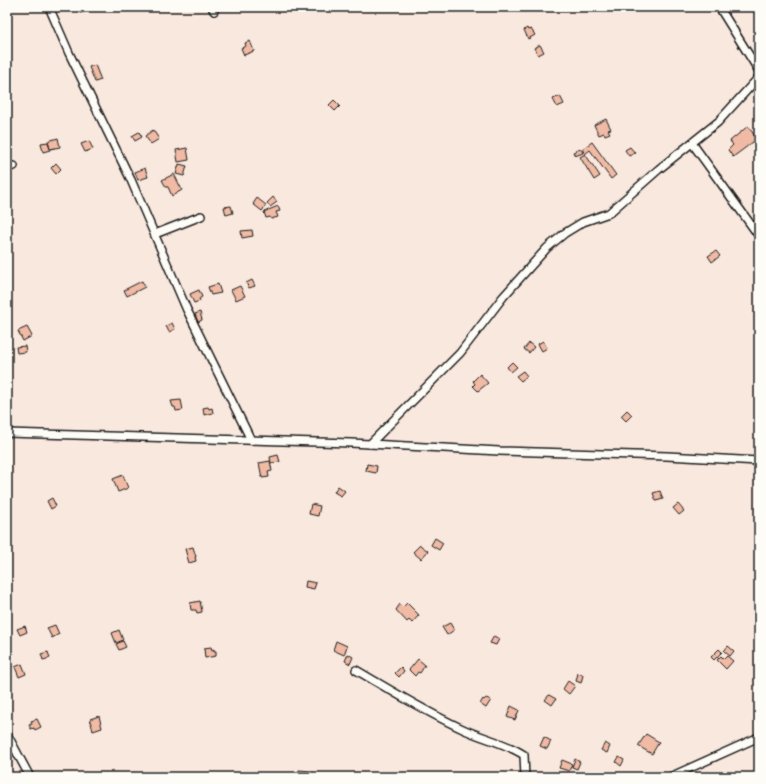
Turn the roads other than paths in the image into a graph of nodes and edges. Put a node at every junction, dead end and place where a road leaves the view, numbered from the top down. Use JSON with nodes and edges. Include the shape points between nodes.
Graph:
{"nodes":[{"id":1,"x":49,"y":7,"type":"edge"},
{"id":2,"x":720,"y":7,"type":"edge"},
{"id":3,"x":759,"y":71,"type":"edge"},
{"id":4,"x":759,"y":78,"type":"edge"},
{"id":5,"x":692,"y":143,"type":"junction"},
{"id":6,"x":200,"y":216,"type":"dead end"},
{"id":7,"x":155,"y":234,"type":"junction"},
{"id":8,"x":759,"y":236,"type":"edge"},
{"id":9,"x":7,"y":433,"type":"edge"},
{"id":10,"x":252,"y":440,"type":"junction"},
{"id":11,"x":370,"y":444,"type":"junction"},
{"id":12,"x":759,"y":461,"type":"edge"},
{"id":13,"x":356,"y":670,"type":"dead end"},
{"id":14,"x":7,"y":734,"type":"edge"},
{"id":15,"x":759,"y":737,"type":"edge"},
{"id":16,"x":30,"y":777,"type":"edge"},
{"id":17,"x":525,"y":777,"type":"edge"},
{"id":18,"x":670,"y":777,"type":"edge"}],
"edges":[{"from":1,"to":7,"type":"street"},
{"from":2,"to":3,"type":"street"},
{"from":4,"to":5,"type":"street","via":[[726,115]]},
{"from":5,"to":8,"type":"street"},
{"from":5,"to":11,"type":"street","via":[[609,213],[583,222],[547,248],[503,297],[460,353]]},
{"from":6,"to":7,"type":"street"},
{"from":7,"to":10,"type":"street","via":[[188,310]]},
{"from":9,"to":10,"type":"street"},
{"from":10,"to":11,"type":"street"},
{"from":11,"to":12,"type":"street"},
{"from":13,"to":17,"type":"street","via":[[432,714],[524,755]]},
{"from":14,"to":16,"type":"street"},
{"from":15,"to":18,"type":"street"}]}
